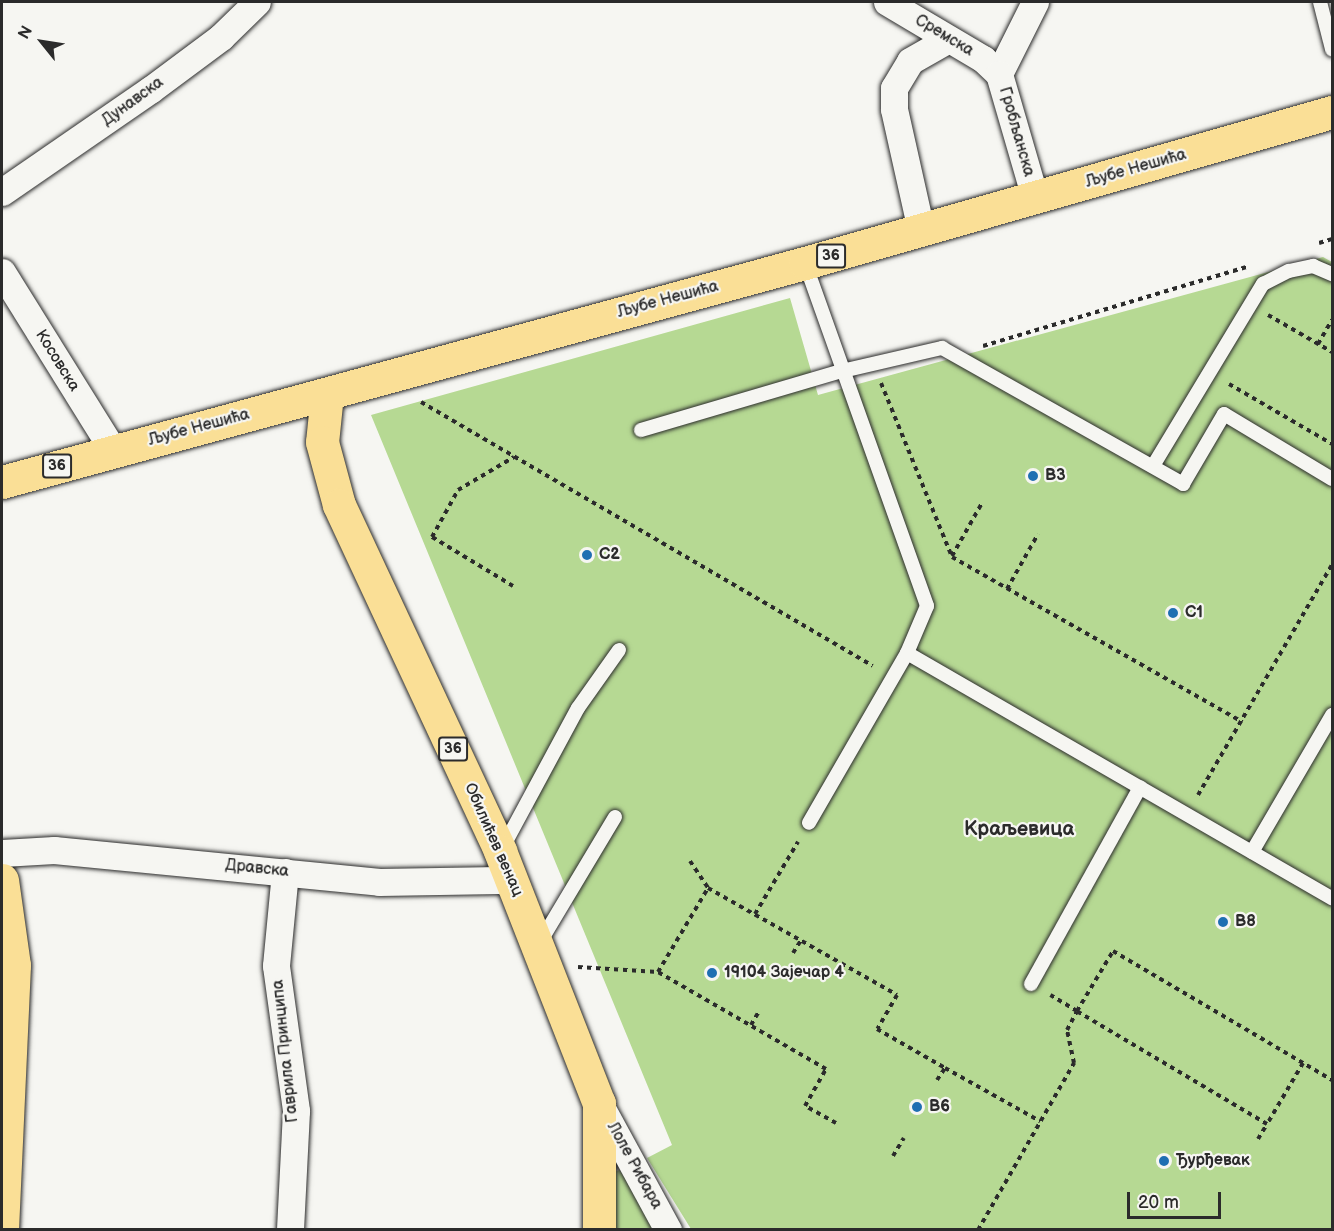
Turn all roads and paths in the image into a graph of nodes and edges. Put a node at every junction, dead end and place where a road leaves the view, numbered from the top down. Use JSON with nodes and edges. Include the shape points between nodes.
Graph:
{"nodes":[{"id":1,"x":257,"y":2,"type":"edge"},
{"id":2,"x":887,"y":2,"type":"edge"},
{"id":3,"x":1035,"y":2,"type":"edge"},
{"id":4,"x":1320,"y":2,"type":"edge"},
{"id":5,"x":947,"y":40,"type":"junction"},
{"id":6,"x":1332,"y":49,"type":"edge"},
{"id":7,"x":999,"y":74,"type":"junction"},
{"id":8,"x":1332,"y":112,"type":"edge"},
{"id":9,"x":2,"y":192,"type":"edge"},
{"id":10,"x":1035,"y":198,"type":"junction"},
{"id":11,"x":921,"y":230,"type":"junction"},
{"id":12,"x":1332,"y":239,"type":"edge"},
{"id":13,"x":1310,"y":246,"type":"dead end"},
{"id":14,"x":805,"y":263,"type":"junction"},
{"id":15,"x":1253,"y":265,"type":"dead end"},
{"id":16,"x":2,"y":272,"type":"edge"},
{"id":17,"x":1332,"y":274,"type":"edge"},
{"id":18,"x":1332,"y":320,"type":"edge"},
{"id":19,"x":1261,"y":324,"type":"dead end"},
{"id":20,"x":1318,"y":344,"type":"junction"},
{"id":21,"x":1332,"y":352,"type":"edge"},
{"id":22,"x":958,"y":354,"type":"junction"},
{"id":23,"x":872,"y":363,"type":"junction"},
{"id":24,"x":842,"y":371,"type":"junction"},
{"id":25,"x":1233,"y":373,"type":"dead end"},
{"id":26,"x":379,"y":377,"type":"junction"},
{"id":27,"x":327,"y":394,"type":"junction"},
{"id":28,"x":1316,"y":428,"type":"dead end"},
{"id":29,"x":641,"y":430,"type":"dead end"},
{"id":30,"x":1313,"y":433,"type":"junction"},
{"id":31,"x":1332,"y":444,"type":"edge"},
{"id":32,"x":113,"y":450,"type":"junction"},
{"id":33,"x":514,"y":457,"type":"junction"},
{"id":34,"x":1153,"y":466,"type":"junction"},
{"id":35,"x":1332,"y":478,"type":"edge"},
{"id":36,"x":2,"y":482,"type":"edge"},
{"id":37,"x":982,"y":503,"type":"dead end"},
{"id":38,"x":1038,"y":534,"type":"dead end"},
{"id":39,"x":952,"y":557,"type":"junction"},
{"id":40,"x":1332,"y":566,"type":"edge"},
{"id":41,"x":513,"y":586,"type":"dead end"},
{"id":42,"x":1007,"y":589,"type":"junction"},
{"id":43,"x":619,"y":650,"type":"dead end"},
{"id":44,"x":908,"y":652,"type":"junction"},
{"id":45,"x":893,"y":678,"type":"junction"},
{"id":46,"x":1332,"y":715,"type":"edge"},
{"id":47,"x":1242,"y":723,"type":"junction"},
{"id":48,"x":1140,"y":787,"type":"junction"},
{"id":49,"x":1187,"y":814,"type":"junction"},
{"id":50,"x":615,"y":817,"type":"dead end"},
{"id":51,"x":809,"y":824,"type":"joint"},
{"id":52,"x":1251,"y":852,"type":"junction"},
{"id":53,"x":2,"y":853,"type":"edge"},
{"id":54,"x":690,"y":861,"type":"dead end"},
{"id":55,"x":506,"y":866,"type":"junction"},
{"id":56,"x":285,"y":872,"type":"junction"},
{"id":57,"x":2,"y":880,"type":"edge"},
{"id":58,"x":708,"y":888,"type":"junction"},
{"id":59,"x":1331,"y":895,"type":"edge"},
{"id":60,"x":755,"y":914,"type":"junction"},
{"id":61,"x":801,"y":940,"type":"junction"},
{"id":62,"x":793,"y":953,"type":"dead end"},
{"id":63,"x":543,"y":954,"type":"junction"},
{"id":64,"x":658,"y":972,"type":"junction"},
{"id":65,"x":1031,"y":984,"type":"joint"},
{"id":66,"x":1077,"y":1011,"type":"junction"},
{"id":67,"x":758,"y":1013,"type":"dead end"},
{"id":68,"x":751,"y":1025,"type":"junction"},
{"id":69,"x":1303,"y":1063,"type":"junction"},
{"id":70,"x":945,"y":1068,"type":"junction"},
{"id":71,"x":937,"y":1080,"type":"dead end"},
{"id":72,"x":1332,"y":1080,"type":"edge"},
{"id":73,"x":599,"y":1103,"type":"junction"},
{"id":74,"x":1040,"y":1121,"type":"junction"},
{"id":75,"x":836,"y":1123,"type":"dead end"},
{"id":76,"x":1268,"y":1124,"type":"junction"},
{"id":77,"x":904,"y":1138,"type":"dead end"},
{"id":78,"x":1258,"y":1139,"type":"dead end"},
{"id":79,"x":893,"y":1156,"type":"dead end"},
{"id":80,"x":2,"y":1230,"type":"edge"},
{"id":81,"x":290,"y":1230,"type":"edge"},
{"id":82,"x":599,"y":1230,"type":"edge"},
{"id":83,"x":668,"y":1230,"type":"edge"},
{"id":84,"x":978,"y":1230,"type":"edge"}],
"edges":[{"from":1,"to":9,"type":"street","name":"Дунавска","via":[[221,37],[159,84]]},
{"from":2,"to":5,"type":"street","name":"Сремска"},
{"from":3,"to":7,"type":"street","name":"Гробљанска"},
{"from":4,"to":6,"type":"lane"},
{"from":5,"to":7,"type":"street","name":"Сремска"},
{"from":5,"to":11,"type":"street","via":[[909,61],[894,88],[894,109]]},
{"from":7,"to":10,"type":"street","name":"Гробљанска"},
{"from":8,"to":10,"type":"main road","name":"Љубе Нешића","number":"36"},
{"from":10,"to":11,"type":"main road","name":"Љубе Нешића","number":"36"},
{"from":11,"to":14,"type":"main road","name":"Љубе Нешића","number":"36"},
{"from":12,"to":13,"type":"path"},
{"from":14,"to":24,"type":"lane"},
{"from":14,"to":26,"type":"main road","name":"Љубе Нешића","number":"36"},
{"from":15,"to":22,"type":"path"},
{"from":16,"to":32,"type":"street","name":"Косовска"},
{"from":17,"to":34,"type":"lane","via":[[1313,266],[1289,271],[1263,284]]},
{"from":18,"to":20,"type":"path"},
{"from":19,"to":20,"type":"path","via":[[1267,315]]},
{"from":20,"to":21,"type":"path"},
{"from":22,"to":23,"type":"lane","via":[[931,349]]},
{"from":22,"to":34,"type":"lane"},
{"from":23,"to":24,"type":"lane"},
{"from":23,"to":39,"type":"path"},
{"from":24,"to":29,"type":"lane"},
{"from":24,"to":44,"type":"lane","via":[[925,590],[926,613]]},
{"from":25,"to":30,"type":"path","via":[[1227,383]]},
{"from":26,"to":27,"type":"main road","name":"Љубе Нешића","number":"36"},
{"from":26,"to":33,"type":"path"},
{"from":27,"to":32,"type":"main road","name":"Љубе Нешића","number":"36"},
{"from":27,"to":55,"type":"main road","name":"Обилићев венац","number":"36","via":[[322,442],[339,505]]},
{"from":28,"to":30,"type":"path"},
{"from":30,"to":31,"type":"path"},
{"from":32,"to":36,"type":"main road","name":"Љубе Нешића","number":"36"},
{"from":33,"to":41,"type":"path","via":[[458,490],[432,537]]},
{"from":33,"to":45,"type":"path"},
{"from":34,"to":35,"type":"lane","via":[[1183,484],[1224,414]]},
{"from":37,"to":39,"type":"path"},
{"from":38,"to":42,"type":"path"},
{"from":39,"to":42,"type":"path"},
{"from":40,"to":47,"type":"path"},
{"from":42,"to":47,"type":"path"},
{"from":43,"to":55,"type":"lane","via":[[578,708]]},
{"from":44,"to":45,"type":"lane"},
{"from":44,"to":48,"type":"lane"},
{"from":45,"to":51,"type":"lane"},
{"from":46,"to":52,"type":"lane"},
{"from":47,"to":49,"type":"path"},
{"from":48,"to":49,"type":"lane"},
{"from":48,"to":65,"type":"lane"},
{"from":49,"to":52,"type":"lane"},
{"from":50,"to":63,"type":"lane"},
{"from":51,"to":60,"type":"path"},
{"from":52,"to":59,"type":"lane"},
{"from":53,"to":56,"type":"street","name":"Дравска","via":[[54,850]]},
{"from":54,"to":58,"type":"path"},
{"from":55,"to":56,"type":"street","name":"Дравска","via":[[418,884]]},
{"from":55,"to":63,"type":"main road","name":"Обилићев венац","number":"36"},
{"from":56,"to":81,"type":"street","name":"Гаврила Принципа","via":[[276,966],[296,1111]]},
{"from":57,"to":80,"type":"main road","via":[[14,965]]},
{"from":58,"to":60,"type":"path"},
{"from":58,"to":64,"type":"path"},
{"from":60,"to":61,"type":"path"},
{"from":61,"to":62,"type":"path"},
{"from":61,"to":70,"type":"path","via":[[897,995],[877,1029]]},
{"from":63,"to":64,"type":"path"},
{"from":63,"to":73,"type":"main road","name":"Обилићев венац","number":"36"},
{"from":64,"to":68,"type":"path"},
{"from":65,"to":66,"type":"path"},
{"from":66,"to":69,"type":"path","via":[[1113,951]]},
{"from":66,"to":74,"type":"path","via":[[1066,1030],[1074,1063]]},
{"from":66,"to":76,"type":"path"},
{"from":67,"to":68,"type":"path"},
{"from":68,"to":75,"type":"path","via":[[826,1069],[805,1106]]},
{"from":69,"to":72,"type":"path"},
{"from":69,"to":76,"type":"path"},
{"from":70,"to":71,"type":"path"},
{"from":70,"to":74,"type":"path"},
{"from":73,"to":82,"type":"main road","name":"Обилићев венац","number":"36"},
{"from":73,"to":83,"type":"street","name":"Лоле Рибара"},
{"from":74,"to":84,"type":"path"},
{"from":76,"to":78,"type":"path"},
{"from":77,"to":79,"type":"path"}]}
